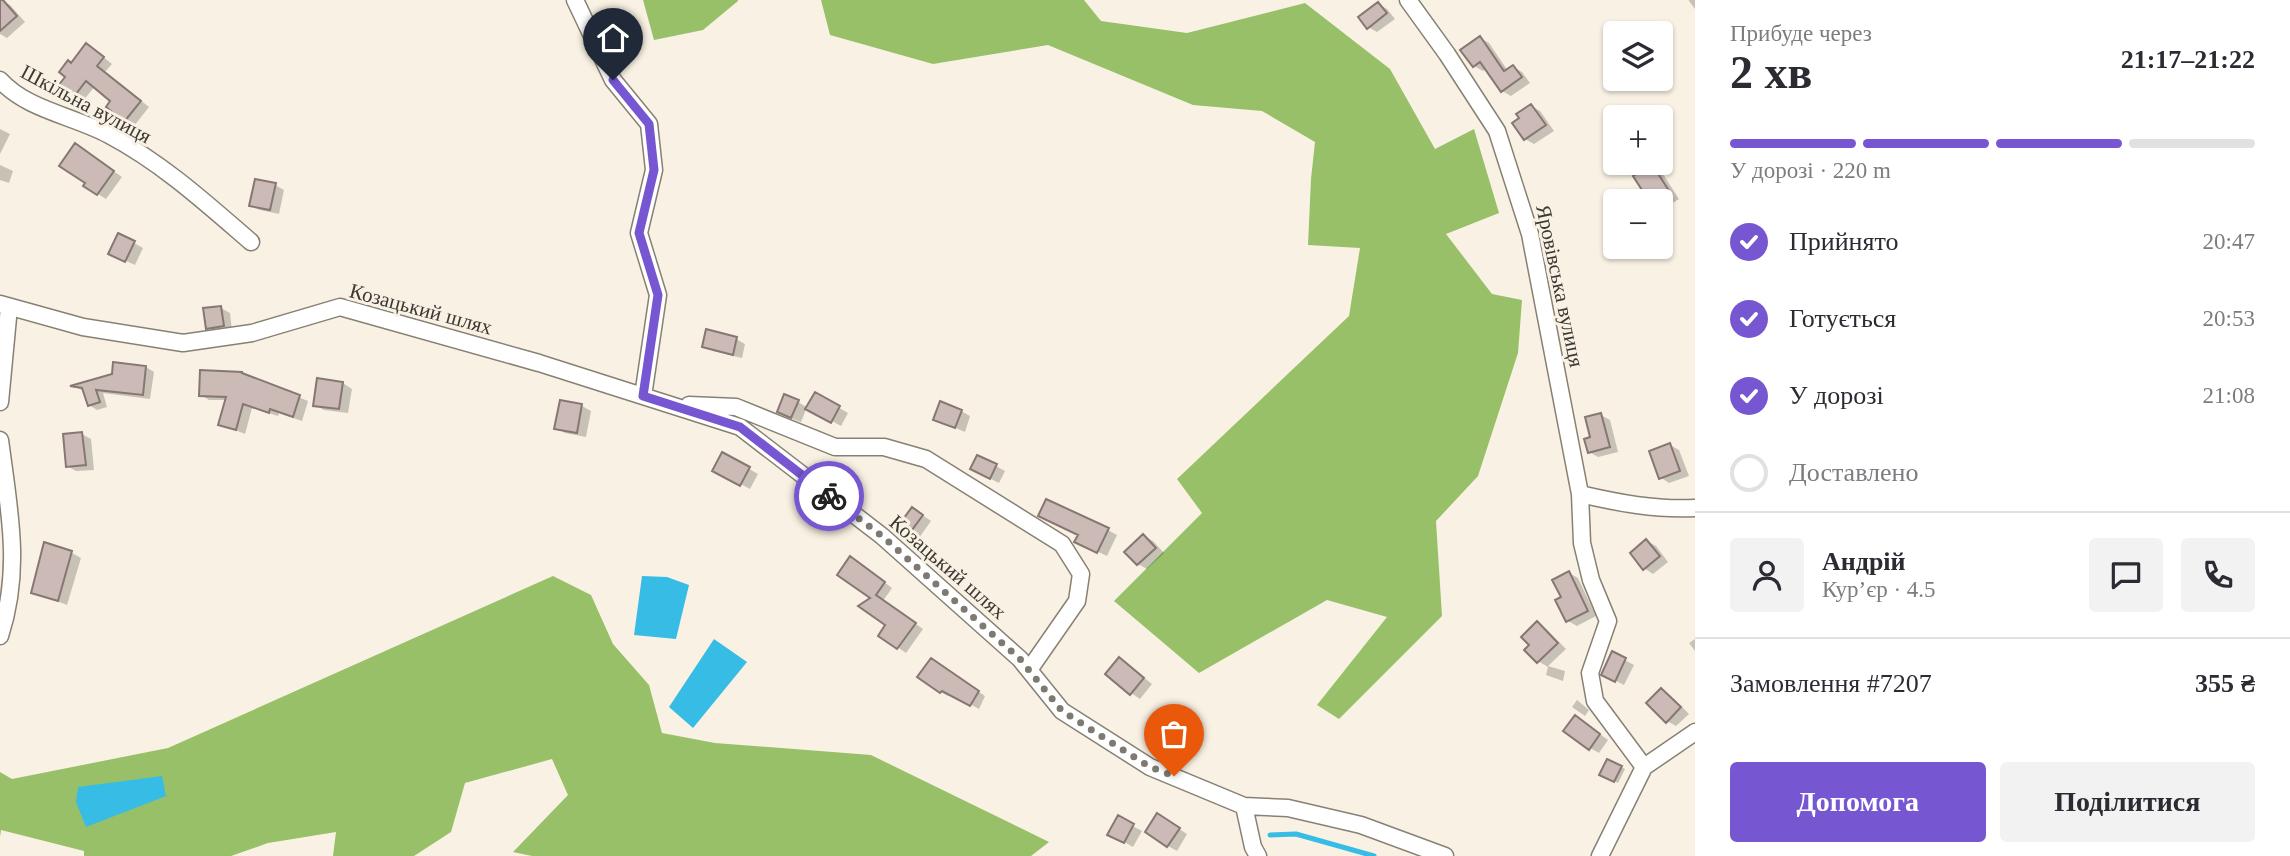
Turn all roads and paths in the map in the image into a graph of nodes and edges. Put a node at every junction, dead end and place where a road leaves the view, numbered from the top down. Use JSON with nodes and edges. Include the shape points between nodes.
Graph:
{"nodes":[{"id":1,"x":575,"y":0,"type":"edge"},
{"id":2,"x":1408,"y":0,"type":"edge"},
{"id":3,"x":0,"y":80,"type":"edge"},
{"id":4,"x":251,"y":242,"type":"dead end"},
{"id":5,"x":5,"y":305,"type":"edge"},
{"id":6,"x":643,"y":396,"type":"junction"},
{"id":7,"x":0,"y":402,"type":"edge"},
{"id":8,"x":668,"y":404,"type":"junction"},
{"id":9,"x":0,"y":440,"type":"edge"},
{"id":10,"x":1580,"y":494,"type":"junction"},
{"id":11,"x":1695,"y":508,"type":"edge"},
{"id":12,"x":0,"y":636,"type":"edge"},
{"id":13,"x":1029,"y":670,"type":"junction"},
{"id":14,"x":1695,"y":732,"type":"edge"},
{"id":15,"x":1644,"y":767,"type":"junction"},
{"id":16,"x":1244,"y":806,"type":"junction"},
{"id":17,"x":1252,"y":853,"type":"edge"},
{"id":18,"x":1445,"y":856,"type":"edge"},
{"id":19,"x":1600,"y":856,"type":"edge"}],
"edges":[{"from":1,"to":6,"type":"street","via":[[613,80],[649,124],[654,170],[639,233],[658,295]]},
{"from":2,"to":10,"type":"street","name":"Яровівська вулиця","via":[[1497,131],[1530,234]]},
{"from":3,"to":4,"type":"street","name":"Шкільна вулиця","via":[[12,93],[109,135],[144,157],[178,179]]},
{"from":5,"to":6,"type":"street","name":"Козацький шлях","via":[[83,327],[183,343],[253,333],[340,307]]},
{"from":5,"to":7,"type":"street"},
{"from":6,"to":8,"type":"street","name":"Козацький шлях"},
{"from":8,"to":13,"type":"street","name":"Козацький шлях","via":[[740,427],[882,536]]},
{"from":8,"to":13,"type":"street","via":[[736,407],[835,447],[884,447],[926,458],[1062,544],[1081,574],[1077,601]]},
{"from":9,"to":12,"type":"street","via":[[13,544],[10,607]]},
{"from":10,"to":11,"type":"street","via":[[1634,506]]},
{"from":10,"to":15,"type":"street","name":"Яровівська вулиця","via":[[1582,543],[1608,621],[1591,673],[1595,701]]},
{"from":13,"to":16,"type":"street","name":"Козацький шлях","via":[[1062,711],[1150,767]]},
{"from":14,"to":15,"type":"street"},
{"from":15,"to":19,"type":"street"},
{"from":16,"to":17,"type":"street"},
{"from":16,"to":18,"type":"street","name":"Козацький шлях","via":[[1288,808],[1361,825]]}]}
